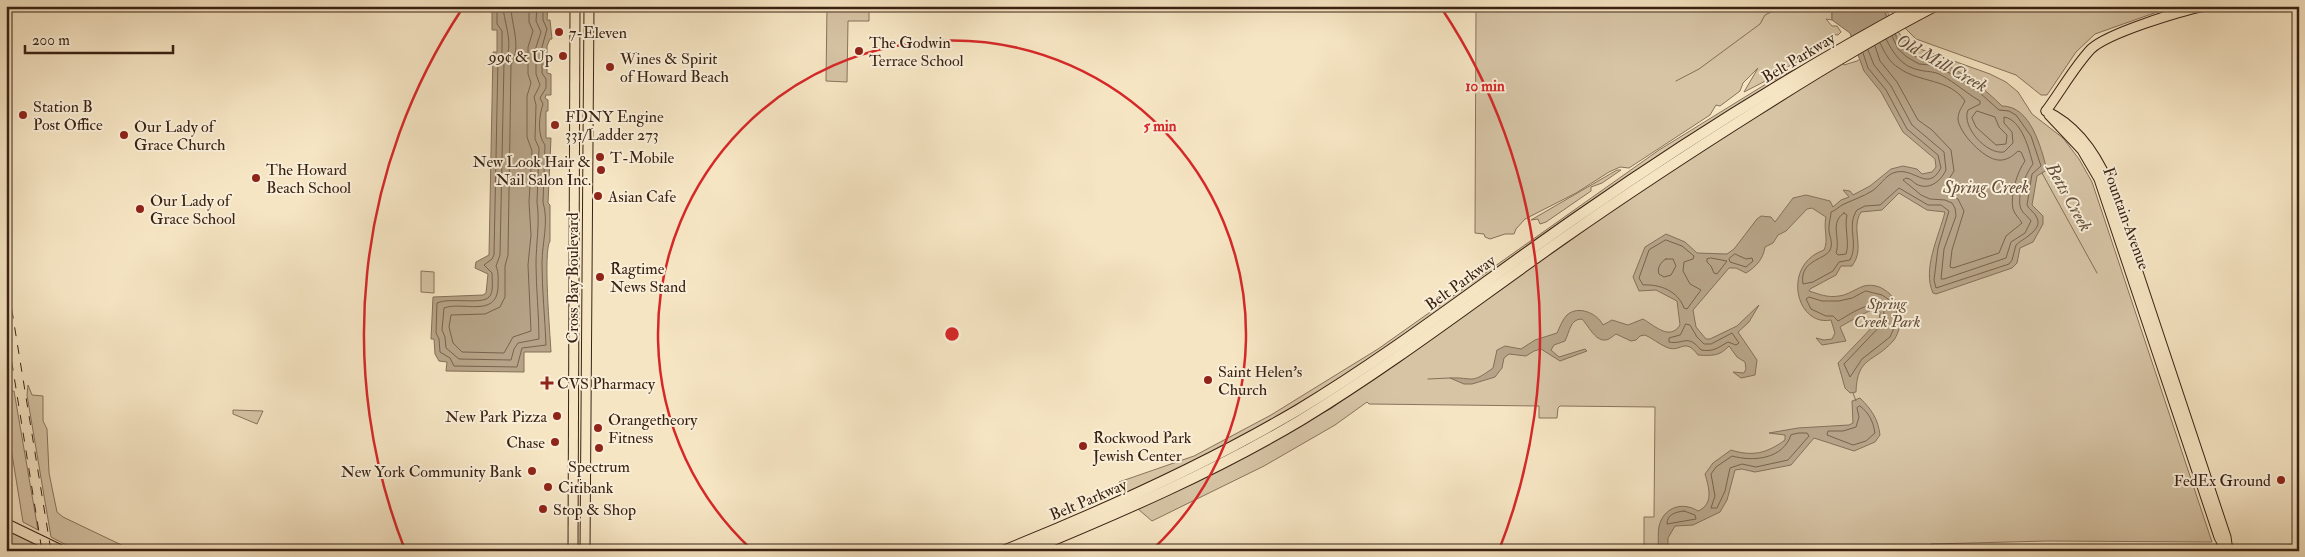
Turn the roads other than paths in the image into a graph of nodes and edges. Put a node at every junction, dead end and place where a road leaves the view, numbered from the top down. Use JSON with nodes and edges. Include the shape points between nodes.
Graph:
{"nodes":[{"id":1,"x":575,"y":6,"type":"edge"},
{"id":2,"x":588,"y":6,"type":"edge"},
{"id":3,"x":1935,"y":6,"type":"edge"},
{"id":4,"x":2203,"y":7,"type":"edge"},
{"id":5,"x":1913,"y":12,"type":"edge"},
{"id":6,"x":573,"y":405,"type":"junction"},
{"id":7,"x":585,"y":482,"type":"junction"},
{"id":8,"x":1100,"y":516,"type":"junction"},
{"id":9,"x":6,"y":517,"type":"edge"},
{"id":10,"x":6,"y":524,"type":"edge"},
{"id":11,"x":45,"y":542,"type":"junction"},
{"id":12,"x":2299,"y":550,"type":"edge"},
{"id":13,"x":62,"y":551,"type":"edge"},
{"id":14,"x":572,"y":551,"type":"edge"},
{"id":15,"x":584,"y":551,"type":"edge"},
{"id":16,"x":1003,"y":551,"type":"edge"},
{"id":17,"x":1027,"y":551,"type":"edge"},
{"id":18,"x":2227,"y":551,"type":"edge"},
{"id":19,"x":2246,"y":551,"type":"edge"}],
"edges":[{"from":1,"to":6,"type":"main road","name":"Cross Bay Boulevard"},
{"from":2,"to":7,"type":"main road","name":"Cross Bay Boulevard"},
{"from":3,"to":5,"type":"highway","name":"Belt Parkway"},
{"from":4,"to":18,"type":"main road","name":"Fountain Avenue","via":[[2099,43],[2087,54],[2046,111],[2078,144],[2099,179],[2219,537]]},
{"from":5,"to":8,"type":"highway","name":"Belt Parkway","via":[[1827,62],[1628,194],[1344,393],[1225,462]]},
{"from":6,"to":7,"type":"main road","via":[[580,416],[580,476]]},
{"from":6,"to":14,"type":"main road","name":"Cross Bay Boulevard"},
{"from":7,"to":15,"type":"main road","name":"Cross Bay Boulevard"},
{"from":8,"to":16,"type":"highway","name":"Belt Parkway"},
{"from":8,"to":17,"type":"highway","name":"Belt Parkway"},
{"from":9,"to":11,"type":"highway"},
{"from":10,"to":11,"type":"highway"},
{"from":11,"to":13,"type":"highway"},
{"from":12,"to":19,"type":"main road"}]}
